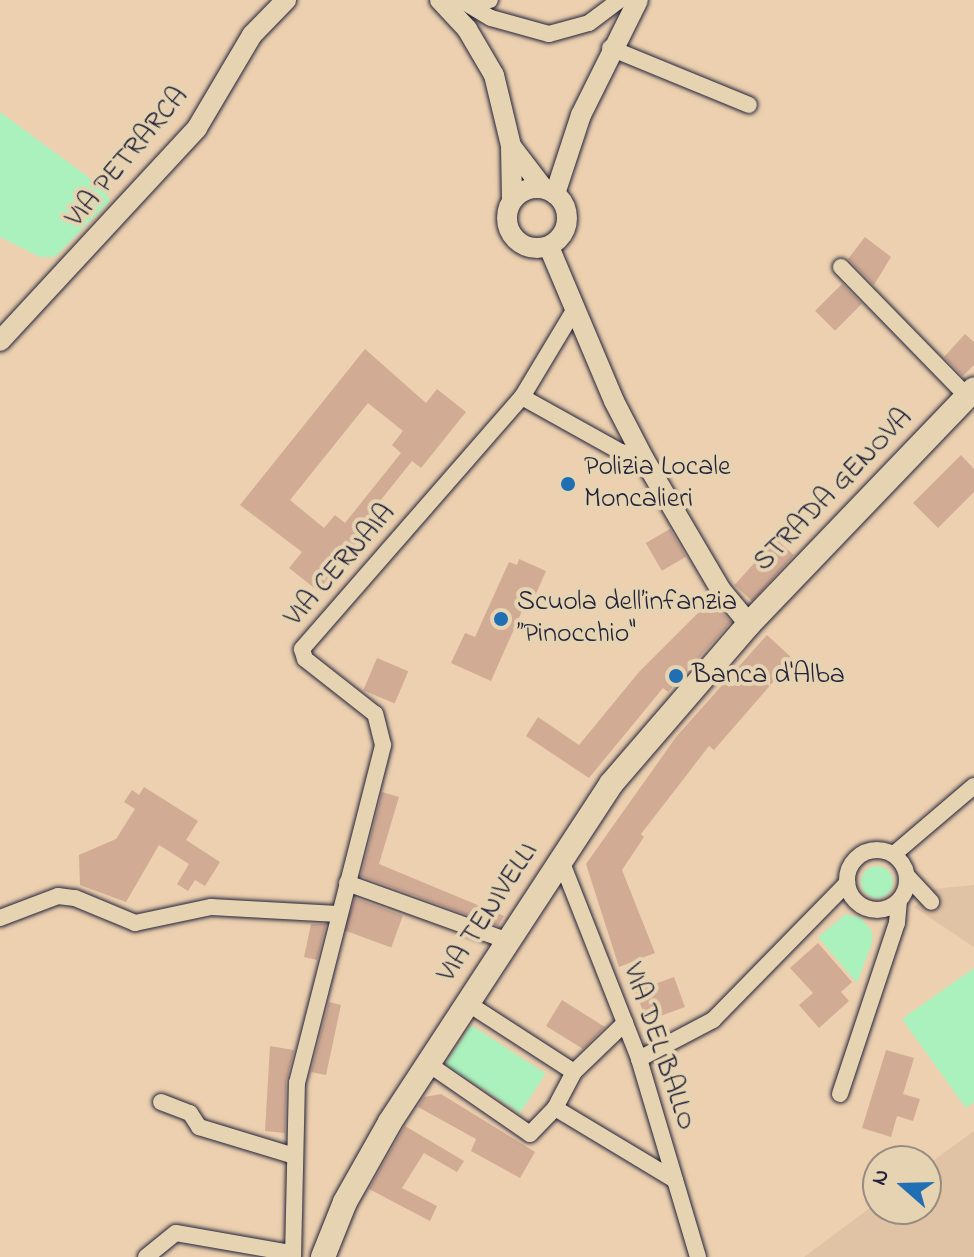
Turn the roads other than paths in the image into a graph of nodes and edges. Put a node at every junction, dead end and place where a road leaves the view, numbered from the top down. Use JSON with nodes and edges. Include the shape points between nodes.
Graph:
{"nodes":[{"id":1,"x":284,"y":0,"type":"edge"},
{"id":2,"x":490,"y":0,"type":"edge"},
{"id":3,"x":620,"y":0,"type":"edge"},
{"id":4,"x":638,"y":0,"type":"edge"},
{"id":5,"x":449,"y":1,"type":"edge"},
{"id":6,"x":610,"y":48,"type":"junction"},
{"id":7,"x":749,"y":105,"type":"dead end"},
{"id":8,"x":511,"y":146,"type":"junction"},
{"id":9,"x":549,"y":191,"type":"junction"},
{"id":10,"x":512,"y":200,"type":"junction"},
{"id":11,"x":549,"y":247,"type":"junction"},
{"id":12,"x":841,"y":267,"type":"dead end"},
{"id":13,"x":576,"y":307,"type":"junction"},
{"id":14,"x":0,"y":341,"type":"edge"},
{"id":15,"x":971,"y":392,"type":"edge"},
{"id":16,"x":522,"y":397,"type":"junction"},
{"id":17,"x":644,"y":459,"type":"junction"},
{"id":18,"x":747,"y":626,"type":"junction"},
{"id":19,"x":974,"y":786,"type":"edge"},
{"id":20,"x":894,"y":854,"type":"junction"},
{"id":21,"x":560,"y":858,"type":"junction"},
{"id":22,"x":908,"y":877,"type":"junction"},
{"id":23,"x":347,"y":883,"type":"junction"},
{"id":24,"x":847,"y":883,"type":"junction"},
{"id":25,"x":900,"y":899,"type":"junction"},
{"id":26,"x":857,"y":902,"type":"junction"},
{"id":27,"x":822,"y":910,"type":"junction"},
{"id":28,"x":875,"y":910,"type":"junction"},
{"id":29,"x":338,"y":914,"type":"junction"},
{"id":30,"x":0,"y":918,"type":"edge"},
{"id":31,"x":505,"y":940,"type":"junction"},
{"id":32,"x":885,"y":949,"type":"junction"},
{"id":33,"x":466,"y":1002,"type":"junction"},
{"id":34,"x":625,"y":1023,"type":"junction"},
{"id":35,"x":639,"y":1059,"type":"junction"},
{"id":36,"x":427,"y":1063,"type":"junction"},
{"id":37,"x":574,"y":1072,"type":"junction"},
{"id":38,"x":840,"y":1094,"type":"dead end"},
{"id":39,"x":161,"y":1102,"type":"dead end"},
{"id":40,"x":555,"y":1108,"type":"junction"},
{"id":41,"x":291,"y":1155,"type":"junction"},
{"id":42,"x":675,"y":1180,"type":"junction"},
{"id":43,"x":292,"y":1255,"type":"edge"},
{"id":44,"x":146,"y":1257,"type":"edge"},
{"id":45,"x":323,"y":1257,"type":"edge"},
{"id":46,"x":698,"y":1257,"type":"edge"}],
"edges":[{"from":1,"to":14,"type":"street","name":"VIA PETRARCA","via":[[252,35],[197,128]]},
{"from":2,"to":5,"type":"street"},
{"from":3,"to":5,"type":"street","via":[[589,23],[549,34]]},
{"from":4,"to":6,"type":"street"},
{"from":5,"to":8,"type":"street","via":[[494,75]]},
{"from":6,"to":7,"type":"street"},
{"from":6,"to":9,"type":"street"},
{"from":8,"to":9,"type":"street"},
{"from":8,"to":10,"type":"street"},
{"from":9,"to":10,"type":"street","via":[[526,190]]},
{"from":9,"to":11,"type":"street","via":[[568,217],[563,235]]},
{"from":10,"to":11,"type":"street","via":[[506,219],[513,237],[529,248]]},
{"from":11,"to":13,"type":"street"},
{"from":12,"to":15,"type":"street","name":"STRADA GENOVA"},
{"from":13,"to":16,"type":"street","name":"VIA CERNAIA"},
{"from":13,"to":17,"type":"street"},
{"from":15,"to":18,"type":"main road","name":"STRADA GENOVA"},
{"from":16,"to":17,"type":"street","via":[[621,452]]},
{"from":16,"to":23,"type":"street","name":"VIA CERNAIA","via":[[302,649],[305,659],[375,714],[381,725],[383,745]]},
{"from":17,"to":18,"type":"street"},
{"from":18,"to":21,"type":"main road","name":"VIA TENIVELLI","via":[[637,749]]},
{"from":19,"to":20,"type":"street"},
{"from":20,"to":22,"type":"street"},
{"from":20,"to":24,"type":"street","via":[[866,851],[851,864]]},
{"from":21,"to":31,"type":"main road","name":"VIA TENIVELLI"},
{"from":21,"to":34,"type":"street","name":"VIA DEL BALLO"},
{"from":22,"to":25,"type":"street"},
{"from":22,"to":25,"type":"street","via":[[931,902]]},
{"from":23,"to":29,"type":"street","name":"VIA CERNAIA"},
{"from":23,"to":31,"type":"street"},
{"from":24,"to":26,"type":"street"},
{"from":24,"to":27,"type":"street"},
{"from":25,"to":28,"type":"street"},
{"from":25,"to":32,"type":"street","via":[[897,923]]},
{"from":26,"to":27,"type":"street"},
{"from":26,"to":28,"type":"street"},
{"from":27,"to":35,"type":"street","via":[[713,1020]]},
{"from":28,"to":32,"type":"street"},
{"from":29,"to":30,"type":"street","via":[[211,905],[135,923],[58,896]]},
{"from":29,"to":41,"type":"street","name":"VIA CERNAIA","via":[[297,1083]]},
{"from":31,"to":33,"type":"main road","name":"VIA TENIVELLI"},
{"from":32,"to":38,"type":"street"},
{"from":33,"to":36,"type":"main road","name":"VIA TENIVELLI"},
{"from":33,"to":37,"type":"street"},
{"from":34,"to":35,"type":"street","name":"VIA DEL BALLO"},
{"from":34,"to":37,"type":"street"},
{"from":35,"to":42,"type":"street","name":"VIA DEL BALLO"},
{"from":36,"to":40,"type":"street","via":[[530,1134]]},
{"from":36,"to":45,"type":"main road","name":"VIA TENIVELLI","via":[[345,1202]]},
{"from":37,"to":40,"type":"street"},
{"from":39,"to":41,"type":"street","via":[[190,1113],[199,1127]]},
{"from":40,"to":42,"type":"street"},
{"from":41,"to":43,"type":"street","name":"VIA CERNAIA"},
{"from":42,"to":46,"type":"street","name":"VIA DEL BALLO"},
{"from":43,"to":44,"type":"street","name":"VIA CERNAIA","via":[[176,1233]]}]}
